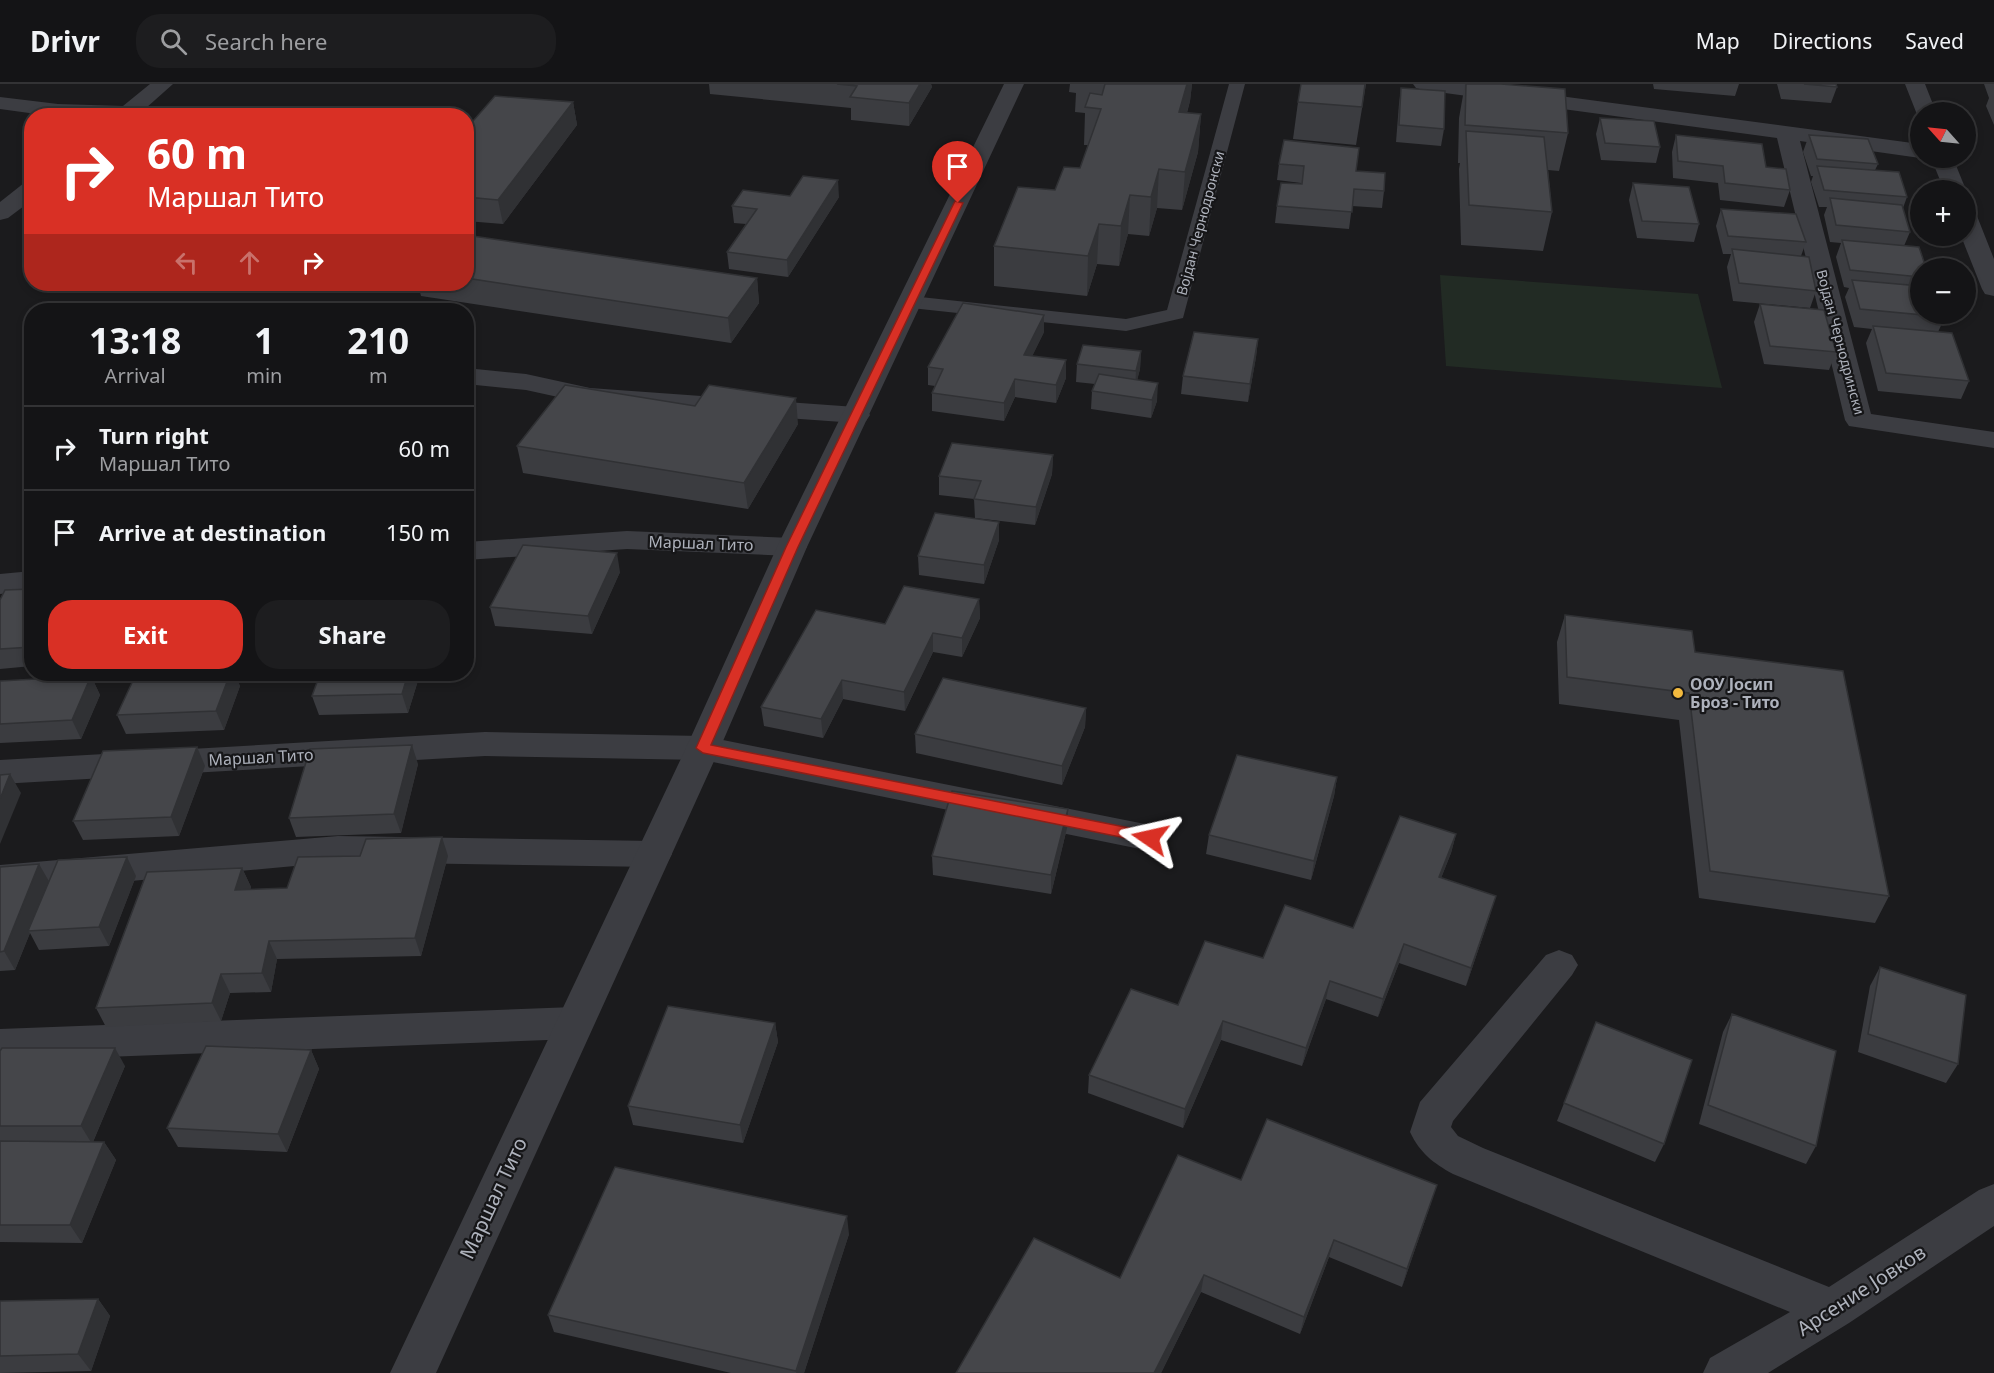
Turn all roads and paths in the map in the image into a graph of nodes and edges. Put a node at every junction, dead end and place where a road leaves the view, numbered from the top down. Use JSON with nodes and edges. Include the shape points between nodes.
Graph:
{"nodes":[{"id":1,"x":163,"y":84,"type":"edge"},
{"id":2,"x":1014,"y":84,"type":"edge"},
{"id":3,"x":1237,"y":84,"type":"edge"},
{"id":4,"x":1423,"y":84,"type":"edge"},
{"id":5,"x":1915,"y":84,"type":"edge"},
{"id":6,"x":1922,"y":102,"type":"edge"},
{"id":7,"x":0,"y":103,"type":"edge"},
{"id":8,"x":41,"y":108,"type":"edge"},
{"id":9,"x":133,"y":108,"type":"edge"},
{"id":10,"x":1787,"y":134,"type":"junction"},
{"id":11,"x":1910,"y":150,"type":"edge"},
{"id":12,"x":24,"y":194,"type":"edge"},
{"id":13,"x":0,"y":213,"type":"edge"},
{"id":14,"x":1976,"y":244,"type":"edge"},
{"id":15,"x":1994,"y":289,"type":"edge"},
{"id":16,"x":911,"y":302,"type":"junction"},
{"id":17,"x":474,"y":377,"type":"edge"},
{"id":18,"x":856,"y":415,"type":"junction"},
{"id":19,"x":1994,"y":440,"type":"edge"},
{"id":20,"x":792,"y":547,"type":"junction"},
{"id":21,"x":474,"y":550,"type":"edge"},
{"id":22,"x":24,"y":582,"type":"edge"},
{"id":23,"x":0,"y":584,"type":"edge"},
{"id":24,"x":703,"y":748,"type":"junction"},
{"id":25,"x":0,"y":772,"type":"edge"},
{"id":26,"x":1150,"y":838,"type":"dead end"},
{"id":27,"x":654,"y":854,"type":"junction"},
{"id":28,"x":0,"y":879,"type":"edge"},
{"id":29,"x":1559,"y":965,"type":"dead end"},
{"id":30,"x":574,"y":1023,"type":"junction"},
{"id":31,"x":0,"y":1045,"type":"edge"},
{"id":32,"x":1994,"y":1203,"type":"edge"},
{"id":33,"x":1833,"y":1309,"type":"junction"},
{"id":34,"x":413,"y":1373,"type":"edge"},
{"id":35,"x":1726,"y":1373,"type":"edge"}],
"edges":[{"from":1,"to":9,"type":"street"},
{"from":2,"to":16,"type":"street","name":"Маршал Тито"},
{"from":3,"to":16,"type":"lane","name":"Војдан Чернодронски","via":[[1176,314],[1126,325]]},
{"from":4,"to":10,"type":"street"},
{"from":5,"to":6,"type":"street"},
{"from":7,"to":8,"type":"street"},
{"from":10,"to":11,"type":"street"},
{"from":10,"to":19,"type":"street","name":"Војдан Чернодрински","via":[[1859,420]]},
{"from":12,"to":13,"type":"street"},
{"from":14,"to":15,"type":"street"},
{"from":16,"to":18,"type":"street","name":"Маршал Тито"},
{"from":17,"to":18,"type":"street","via":[[526,382],[590,396]]},
{"from":18,"to":20,"type":"street","name":"Маршал Тито"},
{"from":20,"to":21,"type":"street","name":"Маршал Тито","via":[[627,540]]},
{"from":20,"to":24,"type":"street","name":"Маршал Тито"},
{"from":22,"to":23,"type":"street"},
{"from":24,"to":25,"type":"street","name":"Маршал Тито","via":[[485,744]]},
{"from":24,"to":26,"type":"street","name":"Маршал Тито"},
{"from":24,"to":27,"type":"street","name":"Маршал Тито"},
{"from":27,"to":28,"type":"street","via":[[338,849]]},
{"from":27,"to":30,"type":"street","name":"Маршал Тито"},
{"from":29,"to":33,"type":"street","via":[[1434,1114],[1430,1132],[1444,1148],[1468,1161]]},
{"from":30,"to":31,"type":"street"},
{"from":30,"to":34,"type":"street","name":"Маршал Тито"},
{"from":32,"to":33,"type":"street","name":"Арсение Јовков"},
{"from":33,"to":35,"type":"street","name":"Арсение Јовков"}]}
